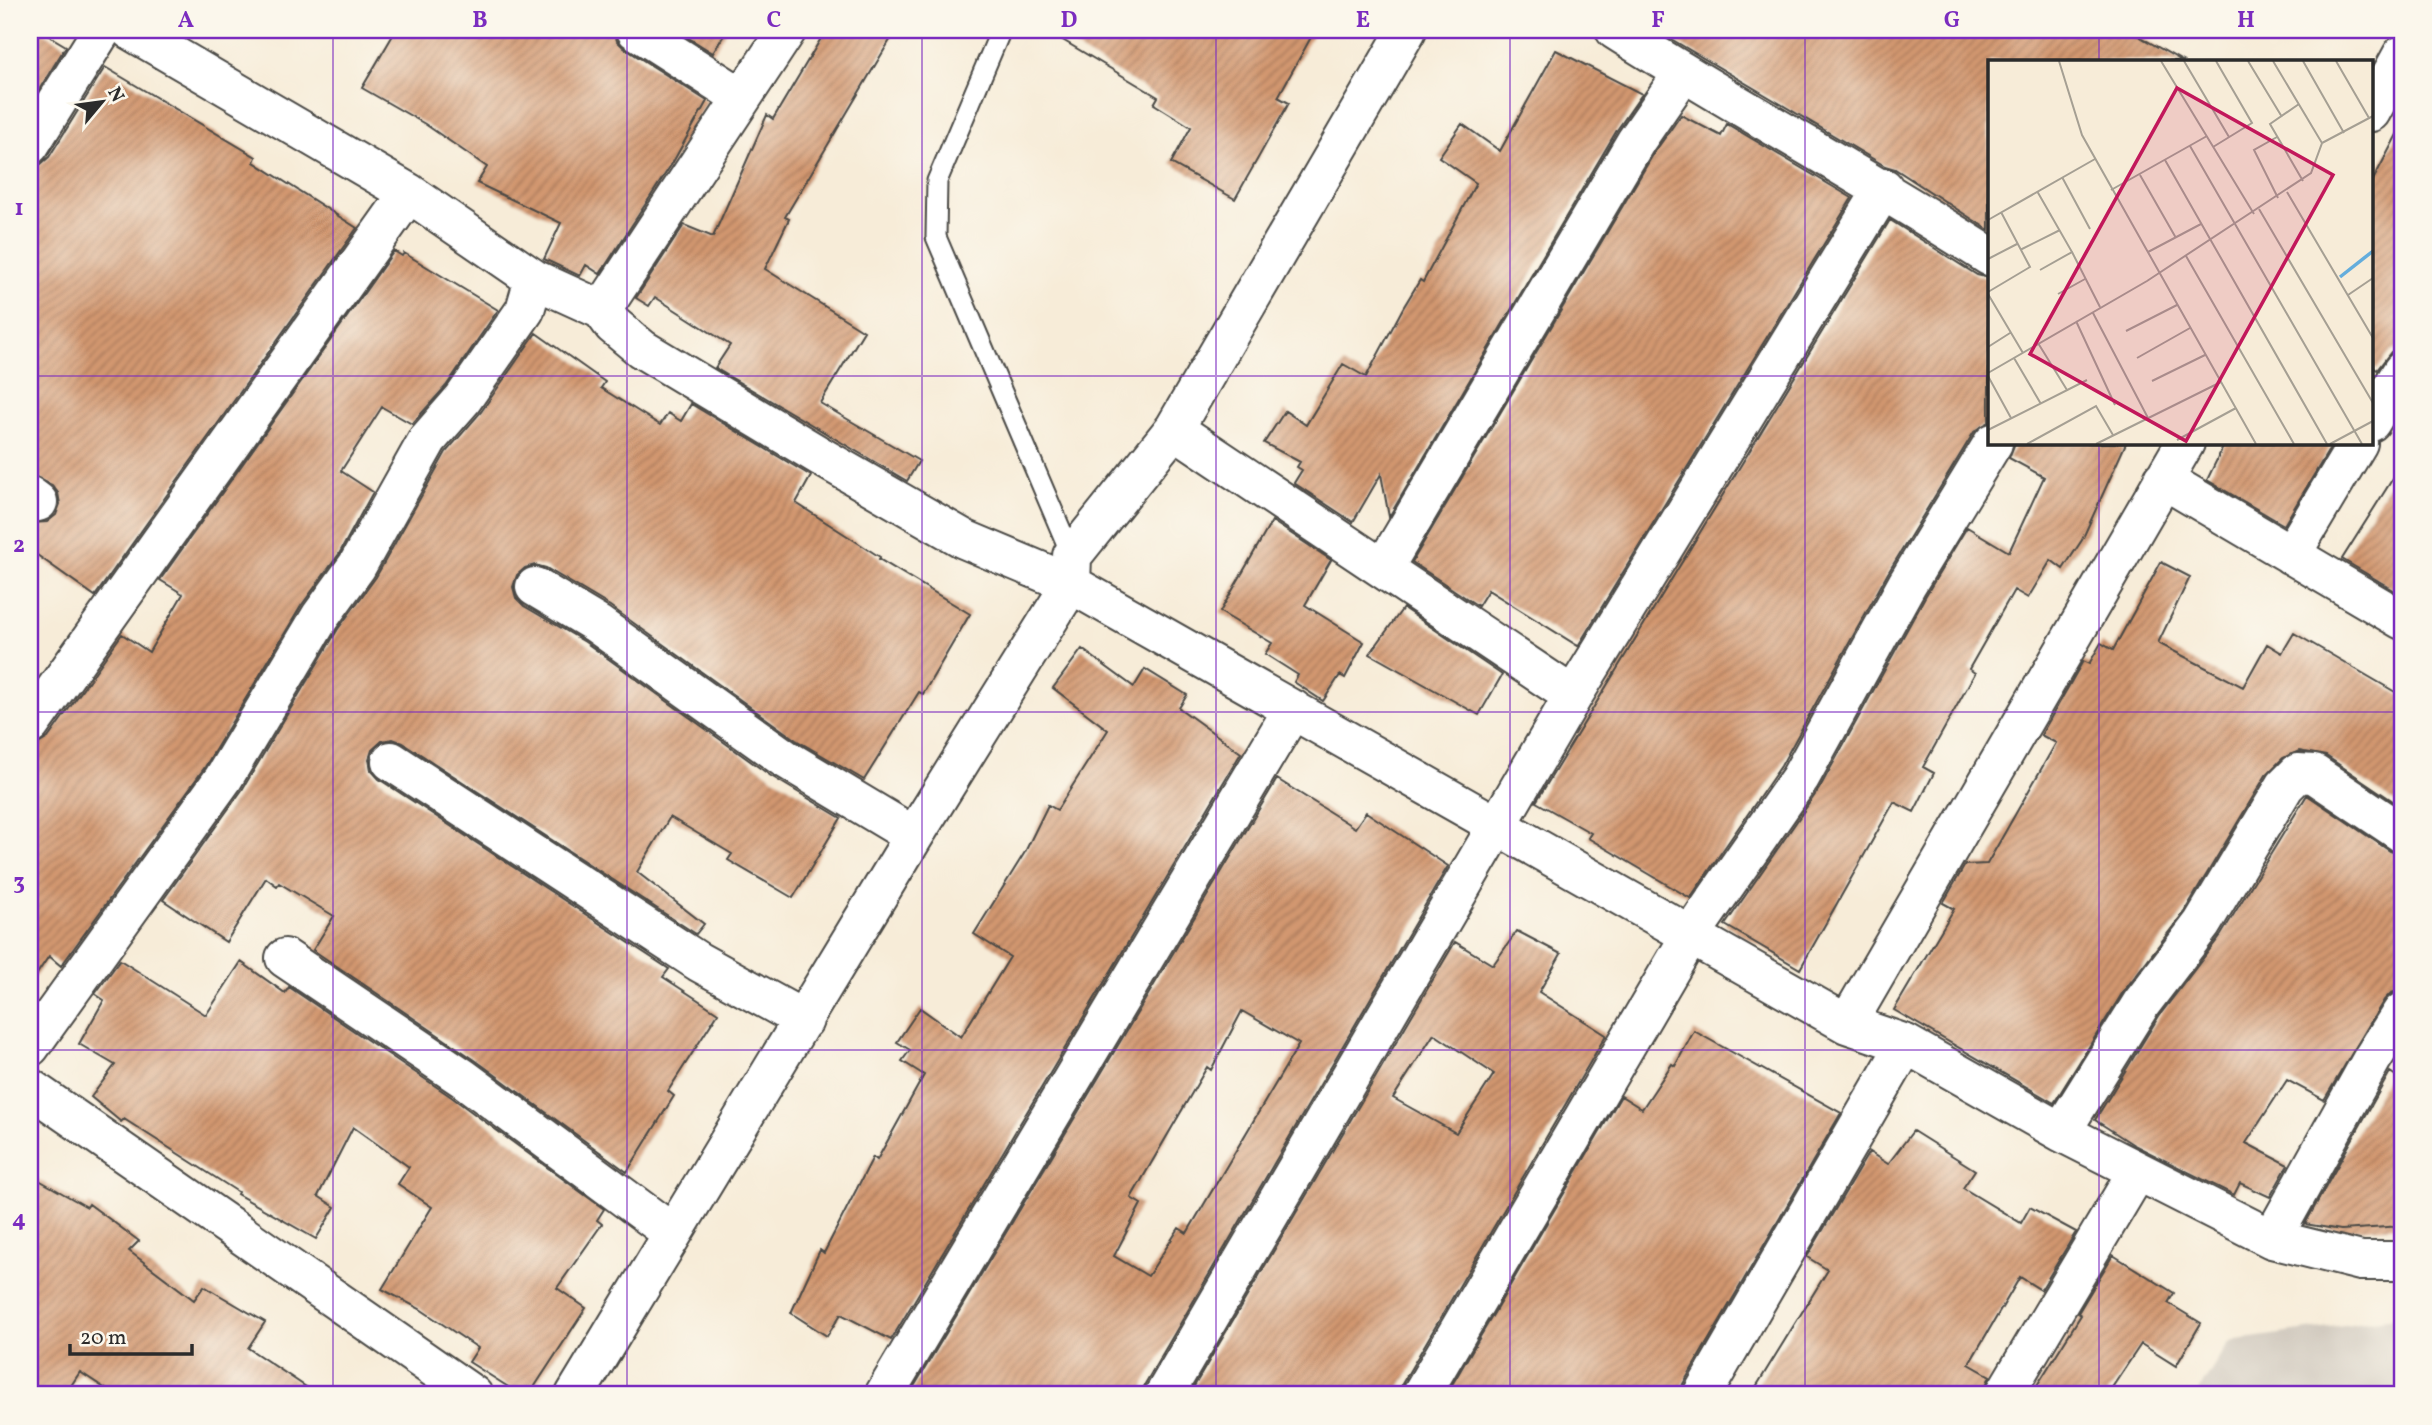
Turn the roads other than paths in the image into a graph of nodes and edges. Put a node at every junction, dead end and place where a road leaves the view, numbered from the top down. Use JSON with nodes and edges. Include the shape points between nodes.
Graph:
{"nodes":[{"id":1,"x":102,"y":30,"type":"edge"},
{"id":2,"x":130,"y":30,"type":"edge"},
{"id":3,"x":636,"y":30,"type":"edge"},
{"id":4,"x":787,"y":30,"type":"edge"},
{"id":5,"x":1001,"y":30,"type":"edge"},
{"id":6,"x":1407,"y":30,"type":"edge"},
{"id":7,"x":1615,"y":30,"type":"edge"},
{"id":8,"x":2402,"y":55,"type":"edge"},
{"id":9,"x":1683,"y":73,"type":"junction"},
{"id":10,"x":741,"y":97,"type":"junction"},
{"id":11,"x":2372,"y":110,"type":"edge"},
{"id":12,"x":30,"y":145,"type":"edge"},
{"id":13,"x":1884,"y":188,"type":"junction"},
{"id":14,"x":409,"y":193,"type":"junction"},
{"id":15,"x":1988,"y":255,"type":"edge"},
{"id":16,"x":534,"y":279,"type":"junction"},
{"id":17,"x":602,"y":310,"type":"junction"},
{"id":18,"x":2402,"y":371,"type":"edge"},
{"id":19,"x":2372,"y":420,"type":"edge"},
{"id":20,"x":1174,"y":429,"type":"junction"},
{"id":21,"x":1992,"y":444,"type":"edge"},
{"id":22,"x":2184,"y":444,"type":"edge"},
{"id":23,"x":2357,"y":444,"type":"edge"},
{"id":24,"x":2163,"y":480,"type":"junction"},
{"id":25,"x":2291,"y":555,"type":"junction"},
{"id":26,"x":1383,"y":569,"type":"junction"},
{"id":27,"x":1072,"y":570,"type":"junction"},
{"id":28,"x":535,"y":587,"type":"dead end"},
{"id":29,"x":2402,"y":620,"type":"edge"},
{"id":30,"x":1573,"y":696,"type":"junction"},
{"id":31,"x":1293,"y":709,"type":"junction"},
{"id":32,"x":30,"y":725,"type":"edge"},
{"id":33,"x":391,"y":761,"type":"dead end"},
{"id":34,"x":1497,"y":825,"type":"junction"},
{"id":35,"x":2402,"y":833,"type":"edge"},
{"id":36,"x":914,"y":836,"type":"junction"},
{"id":37,"x":1690,"y":936,"type":"junction"},
{"id":38,"x":285,"y":958,"type":"dead end"},
{"id":39,"x":2402,"y":1012,"type":"edge"},
{"id":40,"x":804,"y":1020,"type":"junction"},
{"id":41,"x":1847,"y":1024,"type":"junction"},
{"id":42,"x":1906,"y":1044,"type":"junction"},
{"id":43,"x":30,"y":1047,"type":"edge"},
{"id":44,"x":30,"y":1088,"type":"edge"},
{"id":45,"x":2061,"y":1132,"type":"junction"},
{"id":46,"x":2137,"y":1171,"type":"junction"},
{"id":47,"x":672,"y":1233,"type":"junction"},
{"id":48,"x":2272,"y":1239,"type":"junction"},
{"id":49,"x":2402,"y":1261,"type":"edge"},
{"id":50,"x":473,"y":1395,"type":"edge"},
{"id":51,"x":575,"y":1395,"type":"edge"},
{"id":52,"x":884,"y":1395,"type":"edge"},
{"id":53,"x":1164,"y":1395,"type":"edge"},
{"id":54,"x":1421,"y":1395,"type":"edge"},
{"id":55,"x":1702,"y":1395,"type":"edge"},
{"id":56,"x":2004,"y":1395,"type":"edge"}],
"edges":[{"from":1,"to":12,"type":"street"},
{"from":2,"to":14,"type":"street"},
{"from":3,"to":10,"type":"street"},
{"from":4,"to":10,"type":"street"},
{"from":5,"to":27,"type":"lane","via":[[937,181],[936,237]]},
{"from":6,"to":20,"type":"street"},
{"from":7,"to":9,"type":"street"},
{"from":8,"to":11,"type":"street"},
{"from":9,"to":13,"type":"street"},
{"from":9,"to":26,"type":"street","via":[[1636,141]]},
{"from":10,"to":17,"type":"street"},
{"from":13,"to":15,"type":"street"},
{"from":13,"to":30,"type":"street"},
{"from":14,"to":16,"type":"street"},
{"from":14,"to":32,"type":"street"},
{"from":16,"to":17,"type":"street"},
{"from":16,"to":43,"type":"street","via":[[525,310],[463,399],[428,439],[357,566],[320,617],[223,779]]},
{"from":17,"to":27,"type":"street","via":[[613,326],[642,349],[964,539]]},
{"from":18,"to":19,"type":"street"},
{"from":20,"to":26,"type":"street"},
{"from":20,"to":27,"type":"street"},
{"from":21,"to":37,"type":"street","via":[[1907,584],[1801,778]]},
{"from":22,"to":24,"type":"street"},
{"from":23,"to":25,"type":"street"},
{"from":24,"to":25,"type":"street"},
{"from":24,"to":41,"type":"street"},
{"from":25,"to":29,"type":"street"},
{"from":26,"to":30,"type":"street"},
{"from":27,"to":31,"type":"street"},
{"from":27,"to":36,"type":"street"},
{"from":28,"to":36,"type":"street","via":[[597,624],[784,758]]},
{"from":30,"to":34,"type":"street"},
{"from":31,"to":34,"type":"street"},
{"from":31,"to":52,"type":"street"},
{"from":33,"to":40,"type":"street","via":[[699,962]]},
{"from":34,"to":37,"type":"street"},
{"from":34,"to":53,"type":"street"},
{"from":35,"to":45,"type":"street","via":[[2314,774],[2298,773],[2285,786],[2202,924],[2141,1004]]},
{"from":36,"to":40,"type":"street"},
{"from":37,"to":41,"type":"street"},
{"from":37,"to":54,"type":"street"},
{"from":38,"to":47,"type":"street","via":[[463,1078]]},
{"from":39,"to":48,"type":"street"},
{"from":40,"to":47,"type":"street"},
{"from":41,"to":42,"type":"street"},
{"from":42,"to":45,"type":"street"},
{"from":42,"to":55,"type":"street"},
{"from":44,"to":50,"type":"street"},
{"from":45,"to":46,"type":"street"},
{"from":46,"to":48,"type":"street"},
{"from":46,"to":56,"type":"street"},
{"from":47,"to":51,"type":"street"},
{"from":48,"to":49,"type":"street","via":[[2361,1261]]}]}
